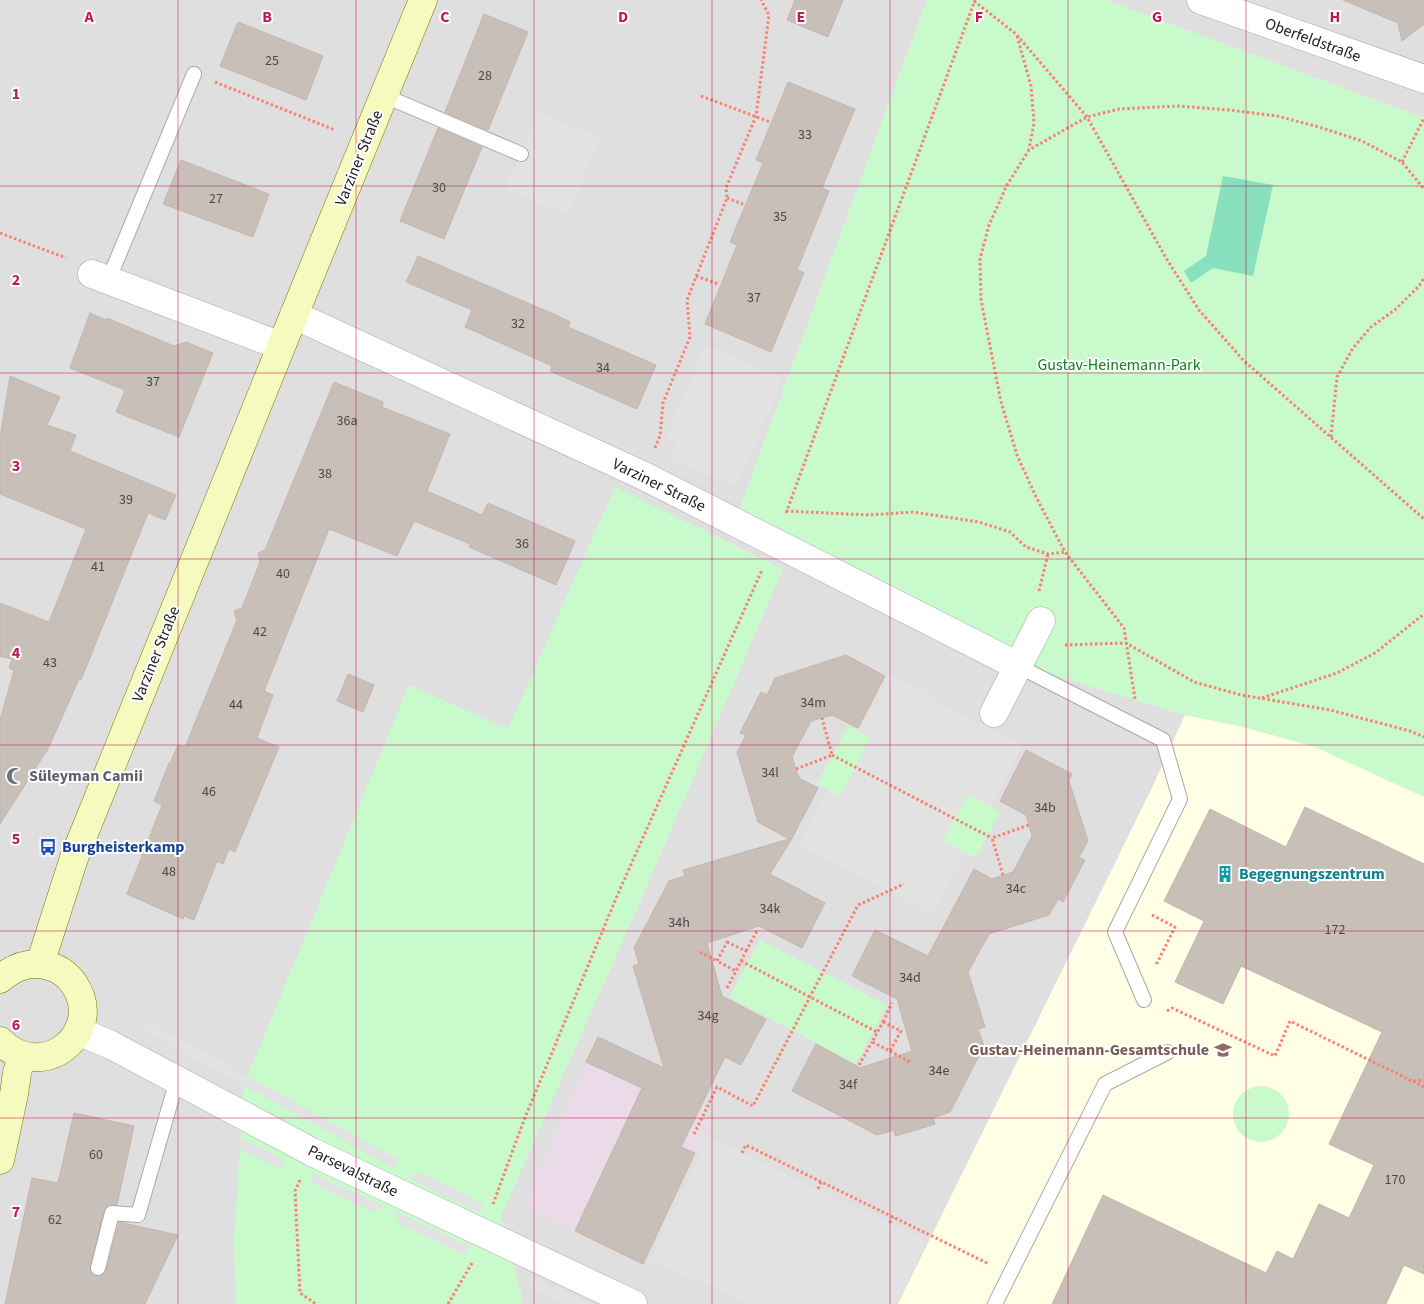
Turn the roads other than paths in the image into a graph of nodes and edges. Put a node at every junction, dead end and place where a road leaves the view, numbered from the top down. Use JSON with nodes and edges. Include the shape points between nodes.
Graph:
{"nodes":[{"id":1,"x":424,"y":0,"type":"edge"},
{"id":2,"x":1201,"y":0,"type":"edge"},
{"id":3,"x":194,"y":74,"type":"road end"},
{"id":4,"x":1424,"y":79,"type":"edge"},
{"id":5,"x":385,"y":96,"type":"junction"},
{"id":6,"x":521,"y":154,"type":"dead end"},
{"id":7,"x":100,"y":278,"type":"joint"},
{"id":8,"x":294,"y":315,"type":"junction"},
{"id":9,"x":281,"y":346,"type":"junction"},
{"id":10,"x":1041,"y":621,"type":"dead end"},
{"id":11,"x":1023,"y":656,"type":"junction"},
{"id":12,"x":994,"y":713,"type":"dead end"},
{"id":13,"x":40,"y":964,"type":"junction"},
{"id":14,"x":0,"y":979,"type":"edge"},
{"id":15,"x":1144,"y":1000,"type":"dead end"},
{"id":16,"x":78,"y":1031,"type":"junction"},
{"id":17,"x":11,"y":1049,"type":"edge"},
{"id":18,"x":1168,"y":1052,"type":"dead end"},
{"id":19,"x":177,"y":1080,"type":"junction"},
{"id":20,"x":0,"y":1160,"type":"edge"},
{"id":21,"x":98,"y":1268,"type":"dead end"},
{"id":22,"x":633,"y":1304,"type":"edge"},
{"id":23,"x":994,"y":1304,"type":"edge"}],
"edges":[{"from":1,"to":5,"type":"street","name":"Varziner Straße"},
{"from":2,"to":4,"type":"street","name":"Oberfeldstraße"},
{"from":3,"to":7,"type":"lane"},
{"from":5,"to":6,"type":"lane"},
{"from":5,"to":8,"type":"street","name":"Varziner Straße"},
{"from":7,"to":9,"type":"street"},
{"from":8,"to":9,"type":"street","name":"Varziner Straße"},
{"from":8,"to":11,"type":"street","name":"Varziner Straße"},
{"from":9,"to":13,"type":"street","name":"Varziner Straße","via":[[74,858]]},
{"from":10,"to":11,"type":"street"},
{"from":11,"to":12,"type":"street"},
{"from":11,"to":15,"type":"lane","via":[[1163,740],[1180,799],[1115,932]]},
{"from":13,"to":14,"type":"street","via":[[25,964]]},
{"from":13,"to":16,"type":"street","via":[[56,968],[78,990],[82,1020]]},
{"from":16,"to":17,"type":"street","via":[[66,1047],[52,1055],[37,1058]]},
{"from":16,"to":19,"type":"street","name":"Parsevalstraße"},
{"from":17,"to":20,"type":"street","via":[[17,1073]]},
{"from":18,"to":23,"type":"lane","via":[[1106,1084]]},
{"from":19,"to":21,"type":"lane","via":[[138,1215],[112,1213]]},
{"from":19,"to":22,"type":"street","name":"Parsevalstraße","via":[[312,1152]]}]}
